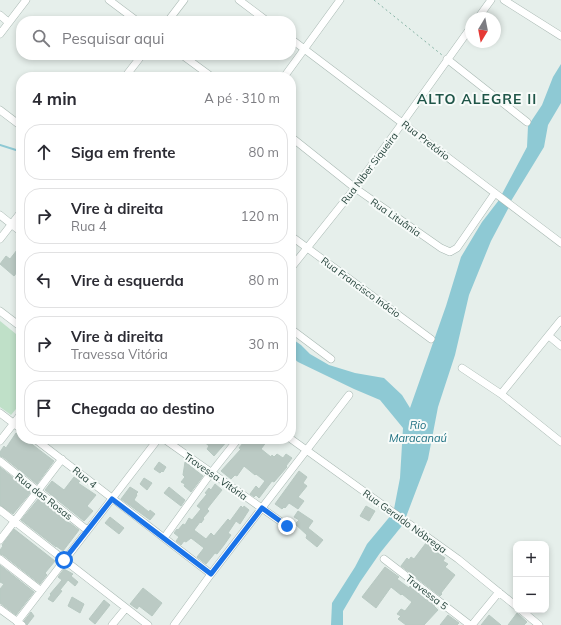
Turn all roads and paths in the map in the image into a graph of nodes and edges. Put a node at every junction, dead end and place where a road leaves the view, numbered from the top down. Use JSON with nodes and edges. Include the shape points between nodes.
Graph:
{"nodes":[{"id":1,"x":26,"y":0,"type":"edge"},
{"id":2,"x":108,"y":0,"type":"edge"},
{"id":3,"x":184,"y":0,"type":"edge"},
{"id":4,"x":239,"y":0,"type":"edge"},
{"id":5,"x":340,"y":0,"type":"edge"},
{"id":6,"x":374,"y":0,"type":"edge"},
{"id":7,"x":491,"y":0,"type":"edge"},
{"id":8,"x":504,"y":0,"type":"edge"},
{"id":9,"x":482,"y":12,"type":"edge"},
{"id":10,"x":0,"y":15,"type":"edge"},
{"id":11,"x":129,"y":16,"type":"edge"},
{"id":12,"x":172,"y":16,"type":"edge"},
{"id":13,"x":260,"y":16,"type":"edge"},
{"id":14,"x":8,"y":22,"type":"junction"},
{"id":15,"x":0,"y":34,"type":"edge"},
{"id":16,"x":465,"y":35,"type":"edge"},
{"id":17,"x":561,"y":36,"type":"edge"},
{"id":18,"x":296,"y":43,"type":"edge"},
{"id":19,"x":305,"y":49,"type":"junction"},
{"id":20,"x":447,"y":59,"type":"junction"},
{"id":21,"x":138,"y":60,"type":"edge"},
{"id":22,"x":189,"y":60,"type":"edge"},
{"id":23,"x":129,"y":72,"type":"edge"},
{"id":24,"x":205,"y":72,"type":"edge"},
{"id":25,"x":288,"y":72,"type":"edge"},
{"id":26,"x":0,"y":110,"type":"edge"},
{"id":27,"x":16,"y":122,"type":"edge"},
{"id":28,"x":403,"y":122,"type":"junction"},
{"id":29,"x":527,"y":122,"type":"dead end"},
{"id":30,"x":296,"y":141,"type":"edge"},
{"id":31,"x":355,"y":188,"type":"junction"},
{"id":32,"x":495,"y":193,"type":"junction"},
{"id":33,"x":0,"y":215,"type":"edge"},
{"id":34,"x":16,"y":218,"type":"edge"},
{"id":35,"x":11,"y":224,"type":"junction"},
{"id":36,"x":16,"y":228,"type":"edge"},
{"id":37,"x":0,"y":239,"type":"edge"},
{"id":38,"x":296,"y":240,"type":"edge"},
{"id":39,"x":561,"y":243,"type":"edge"},
{"id":40,"x":307,"y":248,"type":"junction"},
{"id":41,"x":296,"y":262,"type":"edge"},
{"id":42,"x":0,"y":310,"type":"edge"},
{"id":43,"x":561,"y":320,"type":"edge"},
{"id":44,"x":16,"y":323,"type":"edge"},
{"id":45,"x":296,"y":333,"type":"edge"},
{"id":46,"x":549,"y":336,"type":"junction"},
{"id":47,"x":431,"y":339,"type":"dead end"},
{"id":48,"x":561,"y":346,"type":"edge"},
{"id":49,"x":331,"y":358,"type":"dead end"},
{"id":50,"x":462,"y":368,"type":"dead end"},
{"id":51,"x":501,"y":394,"type":"junction"},
{"id":52,"x":349,"y":395,"type":"dead end"},
{"id":53,"x":0,"y":413,"type":"edge"},
{"id":54,"x":16,"y":420,"type":"edge"},
{"id":55,"x":13,"y":424,"type":"junction"},
{"id":56,"x":16,"y":426,"type":"edge"},
{"id":57,"x":0,"y":441,"type":"edge"},
{"id":58,"x":561,"y":442,"type":"edge"},
{"id":59,"x":296,"y":443,"type":"edge"},
{"id":60,"x":41,"y":444,"type":"edge"},
{"id":61,"x":154,"y":444,"type":"edge"},
{"id":62,"x":171,"y":444,"type":"edge"},
{"id":63,"x":234,"y":444,"type":"edge"},
{"id":64,"x":306,"y":450,"type":"junction"},
{"id":65,"x":62,"y":459,"type":"junction"},
{"id":66,"x":0,"y":461,"type":"edge"},
{"id":67,"x":211,"y":473,"type":"junction"},
{"id":68,"x":38,"y":490,"type":"junction"},
{"id":69,"x":112,"y":499,"type":"junction"},
{"id":70,"x":262,"y":508,"type":"junction"},
{"id":71,"x":0,"y":510,"type":"edge"},
{"id":72,"x":14,"y":521,"type":"junction"},
{"id":73,"x":287,"y":526,"type":"dead end"},
{"id":74,"x":87,"y":530,"type":"junction"},
{"id":75,"x":164,"y":538,"type":"junction"},
{"id":76,"x":0,"y":540,"type":"edge"},
{"id":77,"x":0,"y":559,"type":"edge"},
{"id":78,"x":384,"y":559,"type":"dead end"},
{"id":79,"x":64,"y":560,"type":"junction"},
{"id":80,"x":211,"y":574,"type":"junction"},
{"id":81,"x":40,"y":590,"type":"junction"},
{"id":82,"x":499,"y":592,"type":"junction"},
{"id":83,"x":513,"y":604,"type":"edge"},
{"id":84,"x":126,"y":608,"type":"junction"},
{"id":85,"x":0,"y":609,"type":"edge"},
{"id":86,"x":523,"y":613,"type":"edge"},
{"id":87,"x":530,"y":622,"type":"edge"},
{"id":88,"x":19,"y":623,"type":"edge"},
{"id":89,"x":112,"y":625,"type":"edge"},
{"id":90,"x":148,"y":625,"type":"edge"},
{"id":91,"x":174,"y":625,"type":"edge"},
{"id":92,"x":471,"y":625,"type":"edge"},
{"id":93,"x":540,"y":625,"type":"edge"}],
"edges":[{"from":1,"to":14,"type":"street"},
{"from":2,"to":11,"type":"street"},
{"from":3,"to":12,"type":"street"},
{"from":4,"to":13,"type":"street"},
{"from":5,"to":19,"type":"street"},
{"from":6,"to":20,"type":"path"},
{"from":7,"to":9,"type":"street"},
{"from":8,"to":17,"type":"street"},
{"from":10,"to":14,"type":"street"},
{"from":14,"to":15,"type":"street"},
{"from":16,"to":20,"type":"street","name":"Rua Niber Siqueira"},
{"from":18,"to":19,"type":"street","name":"Rua Pretório"},
{"from":19,"to":25,"type":"street"},
{"from":19,"to":28,"type":"street","name":"Rua Pretório"},
{"from":20,"to":28,"type":"street","name":"Rua Niber Siqueira"},
{"from":20,"to":29,"type":"street"},
{"from":21,"to":23,"type":"street"},
{"from":22,"to":24,"type":"street"},
{"from":26,"to":27,"type":"street"},
{"from":28,"to":31,"type":"street","name":"Rua Niber Siqueira"},
{"from":28,"to":32,"type":"street","name":"Rua Pretório"},
{"from":30,"to":31,"type":"street","name":"Rua Lituânia"},
{"from":31,"to":32,"type":"street","name":"Rua Lituânia","via":[[450,252],[457,248]]},
{"from":31,"to":40,"type":"street","name":"Rua Niber Siqueira"},
{"from":32,"to":39,"type":"street","name":"Rua Pretório"},
{"from":33,"to":35,"type":"street"},
{"from":34,"to":35,"type":"street"},
{"from":35,"to":36,"type":"street"},
{"from":35,"to":37,"type":"street"},
{"from":38,"to":40,"type":"street","name":"Rua Francisco Inácio"},
{"from":40,"to":41,"type":"street","name":"Rua Niber Siqueira"},
{"from":40,"to":47,"type":"street","name":"Rua Francisco Inácio"},
{"from":42,"to":44,"type":"street"},
{"from":43,"to":46,"type":"street"},
{"from":45,"to":49,"type":"street"},
{"from":46,"to":48,"type":"street"},
{"from":46,"to":51,"type":"street"},
{"from":50,"to":51,"type":"street"},
{"from":51,"to":58,"type":"street"},
{"from":52,"to":64,"type":"street"},
{"from":53,"to":55,"type":"street"},
{"from":54,"to":55,"type":"street"},
{"from":55,"to":56,"type":"street"},
{"from":55,"to":57,"type":"street"},
{"from":59,"to":64,"type":"street","name":"Rua Geraldo Nóbrega"},
{"from":60,"to":65,"type":"street","name":"Rua 4"},
{"from":61,"to":69,"type":"street"},
{"from":62,"to":67,"type":"street","name":"Travessa Vitória"},
{"from":63,"to":67,"type":"street"},
{"from":64,"to":70,"type":"street"},
{"from":64,"to":82,"type":"street","name":"Rua Geraldo Nóbrega","via":[[458,559]]},
{"from":65,"to":68,"type":"street"},
{"from":65,"to":69,"type":"street","name":"Rua 4"},
{"from":66,"to":68,"type":"street","name":"Rua das Rosas"},
{"from":67,"to":70,"type":"street","name":"Travessa Vitória"},
{"from":67,"to":75,"type":"street"},
{"from":68,"to":72,"type":"street"},
{"from":68,"to":74,"type":"street","name":"Rua das Rosas"},
{"from":69,"to":74,"type":"street"},
{"from":69,"to":75,"type":"street","name":"Rua 4"},
{"from":70,"to":73,"type":"street","name":"Travessa Vitória"},
{"from":70,"to":80,"type":"street"},
{"from":71,"to":72,"type":"street"},
{"from":72,"to":76,"type":"street"},
{"from":72,"to":79,"type":"street"},
{"from":74,"to":79,"type":"street"},
{"from":75,"to":80,"type":"street","name":"Rua 4"},
{"from":77,"to":81,"type":"street"},
{"from":78,"to":92,"type":"street","name":"Travessa 5"},
{"from":79,"to":81,"type":"street"},
{"from":79,"to":84,"type":"street"},
{"from":80,"to":91,"type":"street"},
{"from":81,"to":88,"type":"street"},
{"from":82,"to":83,"type":"street","name":"Rua Geraldo Nóbrega"},
{"from":82,"to":92,"type":"street"},
{"from":84,"to":89,"type":"street"},
{"from":84,"to":90,"type":"street"},
{"from":85,"to":88,"type":"street"},
{"from":86,"to":87,"type":"street"},
{"from":87,"to":93,"type":"street"}]}
